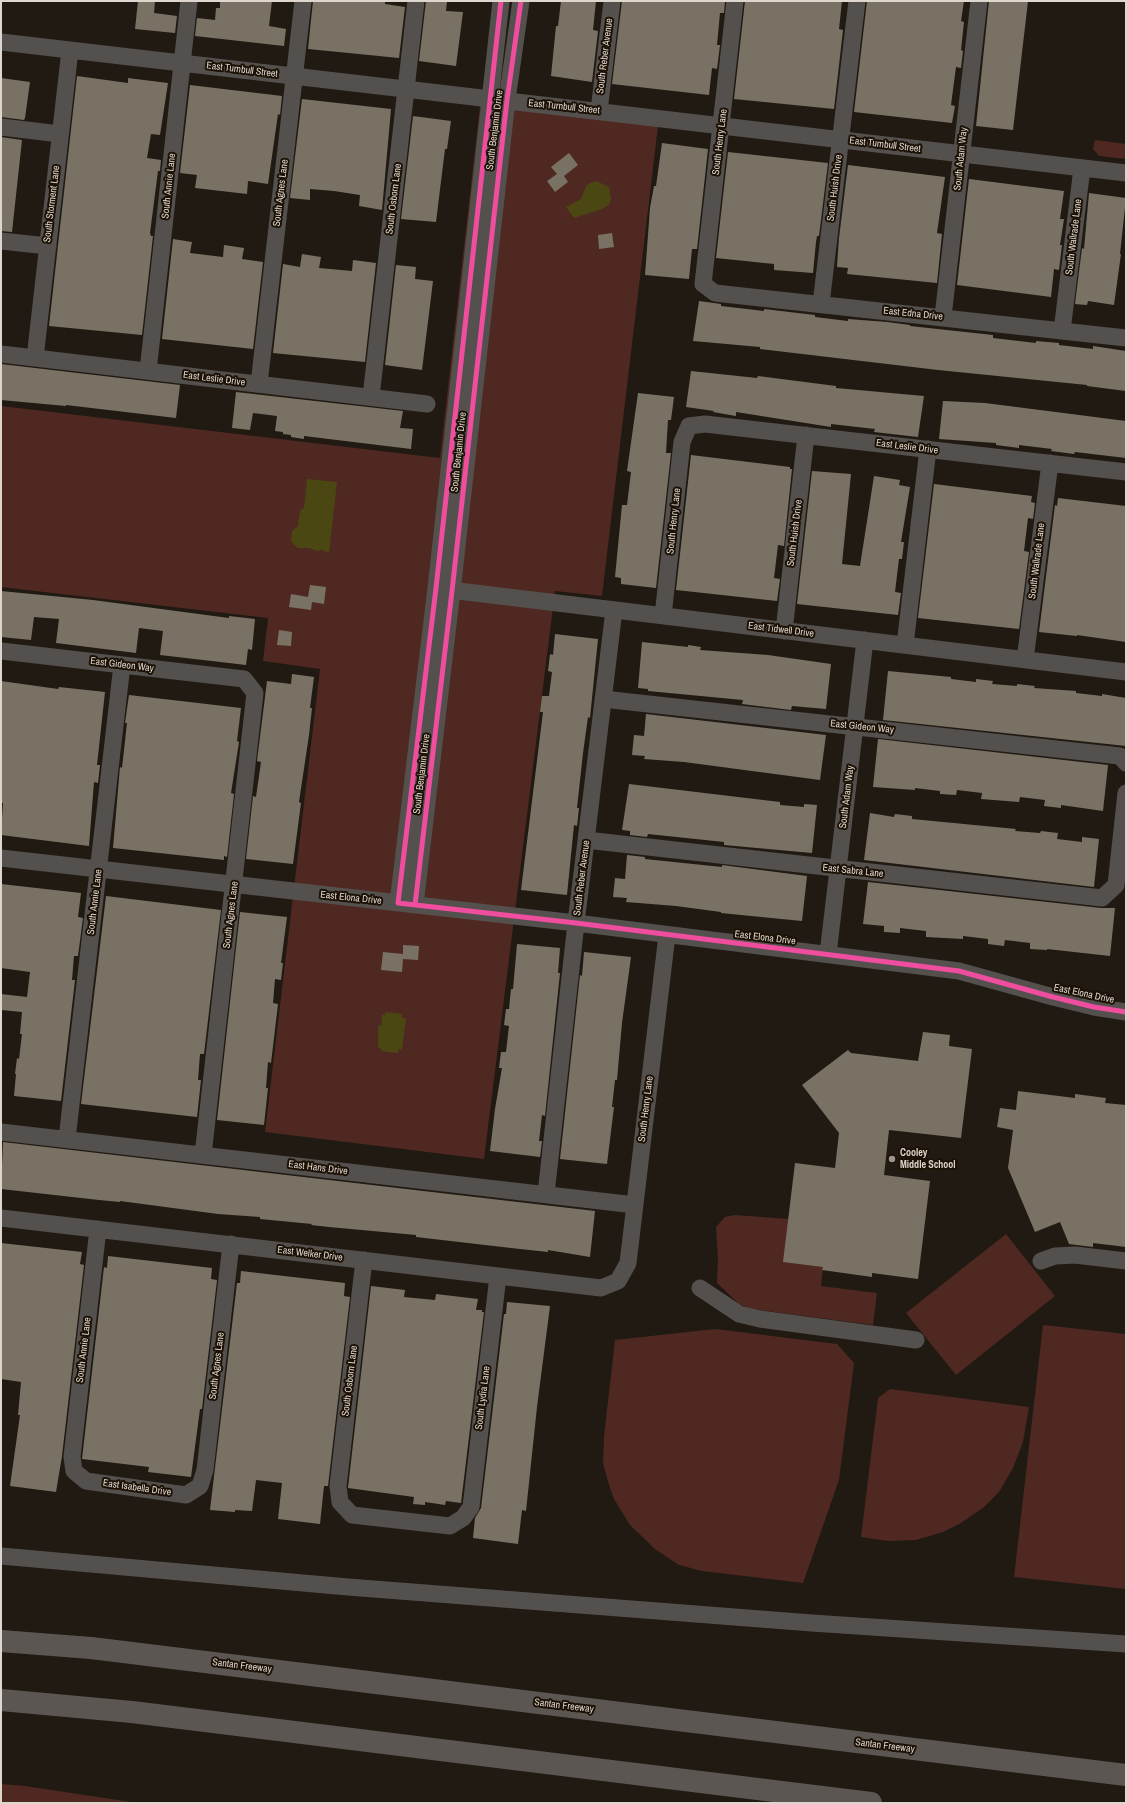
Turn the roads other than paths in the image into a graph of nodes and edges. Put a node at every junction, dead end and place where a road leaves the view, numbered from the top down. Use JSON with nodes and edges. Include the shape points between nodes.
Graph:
{"nodes":[{"id":1,"x":189,"y":1,"type":"edge"},
{"id":2,"x":303,"y":1,"type":"edge"},
{"id":3,"x":416,"y":1,"type":"edge"},
{"id":4,"x":501,"y":1,"type":"edge"},
{"id":5,"x":521,"y":1,"type":"edge"},
{"id":6,"x":612,"y":1,"type":"edge"},
{"id":7,"x":735,"y":1,"type":"edge"},
{"id":8,"x":857,"y":1,"type":"edge"},
{"id":9,"x":979,"y":1,"type":"edge"},
{"id":10,"x":1,"y":42,"type":"edge"},
{"id":11,"x":70,"y":50,"type":"junction"},
{"id":12,"x":182,"y":63,"type":"junction"},
{"id":13,"x":294,"y":76,"type":"junction"},
{"id":14,"x":406,"y":89,"type":"junction"},
{"id":15,"x":489,"y":99,"type":"junction"},
{"id":16,"x":507,"y":100,"type":"junction"},
{"id":17,"x":599,"y":111,"type":"junction"},
{"id":18,"x":722,"y":126,"type":"junction"},
{"id":19,"x":1,"y":127,"type":"edge"},
{"id":20,"x":60,"y":134,"type":"junction"},
{"id":21,"x":841,"y":139,"type":"junction"},
{"id":22,"x":961,"y":153,"type":"junction"},
{"id":23,"x":1082,"y":168,"type":"junction"},
{"id":24,"x":1126,"y":173,"type":"edge"},
{"id":25,"x":1,"y":241,"type":"edge"},
{"id":26,"x":48,"y":246,"type":"junction"},
{"id":27,"x":703,"y":284,"type":"joint"},
{"id":28,"x":821,"y":304,"type":"junction"},
{"id":29,"x":943,"y":317,"type":"junction"},
{"id":30,"x":1062,"y":331,"type":"junction"},
{"id":31,"x":1126,"y":338,"type":"edge"},
{"id":32,"x":1,"y":354,"type":"edge"},
{"id":33,"x":35,"y":358,"type":"junction"},
{"id":34,"x":148,"y":371,"type":"junction"},
{"id":35,"x":259,"y":384,"type":"junction"},
{"id":36,"x":371,"y":397,"type":"junction"},
{"id":37,"x":427,"y":404,"type":"dead end"},
{"id":38,"x":689,"y":426,"type":"joint"},
{"id":39,"x":806,"y":435,"type":"junction"},
{"id":40,"x":928,"y":449,"type":"junction"},
{"id":41,"x":1050,"y":463,"type":"junction"},
{"id":42,"x":1126,"y":472,"type":"edge"},
{"id":43,"x":444,"y":590,"type":"junction"},
{"id":44,"x":614,"y":610,"type":"junction"},
{"id":45,"x":663,"y":616,"type":"junction"},
{"id":46,"x":784,"y":631,"type":"junction"},
{"id":47,"x":866,"y":640,"type":"junction"},
{"id":48,"x":905,"y":645,"type":"junction"},
{"id":49,"x":1,"y":651,"type":"edge"},
{"id":50,"x":1025,"y":660,"type":"junction"},
{"id":51,"x":122,"y":665,"type":"junction"},
{"id":52,"x":1126,"y":672,"type":"edge"},
{"id":53,"x":244,"y":679,"type":"joint"},
{"id":54,"x":603,"y":699,"type":"junction"},
{"id":55,"x":855,"y":727,"type":"junction"},
{"id":56,"x":1123,"y":759,"type":"edge"},
{"id":57,"x":1126,"y":793,"type":"edge"},
{"id":58,"x":586,"y":840,"type":"junction"},
{"id":59,"x":1,"y":858,"type":"edge"},
{"id":60,"x":98,"y":869,"type":"junction"},
{"id":61,"x":838,"y":869,"type":"junction"},
{"id":62,"x":234,"y":885,"type":"junction"},
{"id":63,"x":398,"y":903,"type":"junction"},
{"id":64,"x":415,"y":905,"type":"junction"},
{"id":65,"x":576,"y":923,"type":"junction"},
{"id":66,"x":667,"y":935,"type":"junction"},
{"id":67,"x":828,"y":954,"type":"junction"},
{"id":68,"x":1126,"y":1012,"type":"edge"},
{"id":69,"x":1,"y":1132,"type":"edge"},
{"id":70,"x":67,"y":1139,"type":"junction"},
{"id":71,"x":203,"y":1155,"type":"junction"},
{"id":72,"x":546,"y":1194,"type":"junction"},
{"id":73,"x":635,"y":1205,"type":"junction"},
{"id":74,"x":1,"y":1218,"type":"edge"},
{"id":75,"x":98,"y":1229,"type":"junction"},
{"id":76,"x":231,"y":1244,"type":"junction"},
{"id":77,"x":364,"y":1260,"type":"junction"},
{"id":78,"x":1041,"y":1261,"type":"dead end"},
{"id":79,"x":1126,"y":1261,"type":"edge"},
{"id":80,"x":498,"y":1276,"type":"junction"},
{"id":81,"x":618,"y":1281,"type":"joint"},
{"id":82,"x":700,"y":1288,"type":"dead end"},
{"id":83,"x":916,"y":1340,"type":"dead end"},
{"id":84,"x":74,"y":1471,"type":"joint"},
{"id":85,"x":200,"y":1486,"type":"joint"},
{"id":86,"x":463,"y":1518,"type":"joint"},
{"id":87,"x":1,"y":1556,"type":"edge"},
{"id":88,"x":1,"y":1641,"type":"edge"},
{"id":89,"x":1126,"y":1644,"type":"edge"},
{"id":90,"x":1,"y":1700,"type":"edge"},
{"id":91,"x":1126,"y":1775,"type":"edge"},
{"id":92,"x":871,"y":1803,"type":"edge"}],
"edges":[{"from":1,"to":12,"type":"street","name":"South Annie Lane"},
{"from":2,"to":13,"type":"street","name":"South Agnes Lane"},
{"from":3,"to":14,"type":"street","name":"South Osborn Lane"},
{"from":4,"to":15,"type":"street","name":"South Benjamin Drive"},
{"from":5,"to":16,"type":"street","name":"South Benjamin Drive"},
{"from":6,"to":17,"type":"street","name":"South Reber Avenue"},
{"from":7,"to":18,"type":"street","name":"South Henry Lane"},
{"from":8,"to":21,"type":"street","name":"South Huish Drive"},
{"from":9,"to":22,"type":"street","name":"South Adam Way"},
{"from":10,"to":11,"type":"street","name":"East Turnbull Street"},
{"from":11,"to":12,"type":"street","name":"East Turnbull Street"},
{"from":11,"to":20,"type":"street","name":"South Storment Lane"},
{"from":12,"to":13,"type":"street","name":"East Turnbull Street"},
{"from":12,"to":34,"type":"street","name":"South Annie Lane"},
{"from":13,"to":14,"type":"street","name":"East Turnbull Street"},
{"from":13,"to":35,"type":"street","name":"South Agnes Lane"},
{"from":14,"to":15,"type":"street","name":"East Turnbull Street"},
{"from":14,"to":36,"type":"street","name":"South Osborn Lane"},
{"from":15,"to":16,"type":"street","name":"East Turnbull Street"},
{"from":15,"to":43,"type":"street","name":"South Benjamin Drive"},
{"from":16,"to":17,"type":"street","name":"East Turnbull Street"},
{"from":16,"to":43,"type":"street","name":"South Benjamin Drive"},
{"from":17,"to":18,"type":"street","name":"East Turnbull Street"},
{"from":18,"to":21,"type":"street","name":"East Turnbull Street"},
{"from":18,"to":27,"type":"street","name":"South Henry Lane"},
{"from":19,"to":20,"type":"street"},
{"from":20,"to":26,"type":"street","name":"South Storment Lane"},
{"from":21,"to":22,"type":"street","name":"East Turnbull Street"},
{"from":21,"to":28,"type":"street","name":"South Huish Drive"},
{"from":22,"to":23,"type":"street","name":"East Turnbull Street"},
{"from":22,"to":29,"type":"street","name":"South Adam Way"},
{"from":23,"to":24,"type":"street","name":"East Turnbull Street"},
{"from":23,"to":30,"type":"street","name":"South Wallrade Lane"},
{"from":25,"to":26,"type":"street"},
{"from":26,"to":33,"type":"street","name":"South Storment Lane"},
{"from":27,"to":28,"type":"street","name":"East Edna Drive","via":[[715,293]]},
{"from":28,"to":29,"type":"street","name":"East Edna Drive"},
{"from":29,"to":30,"type":"street","name":"East Edna Drive"},
{"from":30,"to":31,"type":"street","name":"East Edna Drive"},
{"from":32,"to":33,"type":"street","name":"East Leslie Drive"},
{"from":33,"to":34,"type":"street","name":"East Leslie Drive"},
{"from":34,"to":35,"type":"street","name":"East Leslie Drive"},
{"from":35,"to":36,"type":"street","name":"East Leslie Drive"},
{"from":36,"to":37,"type":"street","name":"East Leslie Drive"},
{"from":38,"to":39,"type":"street","name":"East Leslie Drive","via":[[704,424]]},
{"from":38,"to":45,"type":"street","name":"South Henry Lane","via":[[682,442]]},
{"from":39,"to":40,"type":"street","name":"East Leslie Drive"},
{"from":39,"to":46,"type":"street","name":"South Huish Drive"},
{"from":40,"to":41,"type":"street","name":"East Leslie Drive"},
{"from":40,"to":48,"type":"street"},
{"from":41,"to":42,"type":"street","name":"East Leslie Drive"},
{"from":41,"to":50,"type":"street","name":"South Wallrade Lane"},
{"from":43,"to":44,"type":"street","name":"East Tidwell Drive"},
{"from":43,"to":63,"type":"street","name":"South Benjamin Drive"},
{"from":43,"to":64,"type":"street","name":"South Benjamin Drive"},
{"from":44,"to":45,"type":"street","name":"East Tidwell Drive"},
{"from":44,"to":54,"type":"street","name":"South Reber Avenue"},
{"from":45,"to":46,"type":"street","name":"East Tidwell Drive"},
{"from":46,"to":47,"type":"street","name":"East Tidwell Drive"},
{"from":47,"to":48,"type":"street","name":"East Tidwell Drive"},
{"from":47,"to":55,"type":"street","name":"South Adam Way"},
{"from":48,"to":50,"type":"street","name":"East Tidwell Drive"},
{"from":49,"to":51,"type":"street","name":"East Gideon Way"},
{"from":50,"to":52,"type":"street","name":"East Tidwell Drive"},
{"from":51,"to":53,"type":"street","name":"East Gideon Way"},
{"from":51,"to":60,"type":"street","name":"South Annie Lane"},
{"from":53,"to":62,"type":"street","name":"South Agnes Lane","via":[[255,693]]},
{"from":54,"to":55,"type":"street","name":"East Gideon Way"},
{"from":54,"to":58,"type":"street","name":"South Reber Avenue"},
{"from":55,"to":56,"type":"street","name":"East Gideon Way"},
{"from":55,"to":61,"type":"street","name":"South Adam Way"},
{"from":57,"to":61,"type":"street","name":"East Sabra Lane","via":[[1116,885],[1102,898]]},
{"from":58,"to":61,"type":"street","name":"East Sabra Lane"},
{"from":58,"to":65,"type":"street","name":"South Reber Avenue"},
{"from":59,"to":60,"type":"street","name":"East Elona Drive"},
{"from":60,"to":62,"type":"street","name":"East Elona Drive"},
{"from":60,"to":70,"type":"street","name":"South Annie Lane"},
{"from":61,"to":67,"type":"street","name":"South Adam Way"},
{"from":62,"to":63,"type":"street","name":"East Elona Drive"},
{"from":62,"to":71,"type":"street","name":"South Agnes Lane"},
{"from":63,"to":64,"type":"street","name":"East Elona Drive"},
{"from":64,"to":65,"type":"street","name":"East Elona Drive"},
{"from":65,"to":66,"type":"street","name":"East Elona Drive"},
{"from":65,"to":72,"type":"street","name":"South Reber Avenue"},
{"from":66,"to":67,"type":"street","name":"East Elona Drive"},
{"from":66,"to":73,"type":"street","name":"South Henry Lane"},
{"from":67,"to":68,"type":"street","name":"East Elona Drive","via":[[959,971],[1053,997]]},
{"from":69,"to":70,"type":"street","name":"East Hans Drive"},
{"from":70,"to":71,"type":"street","name":"East Hans Drive"},
{"from":71,"to":72,"type":"street","name":"East Hans Drive"},
{"from":72,"to":73,"type":"street","name":"East Hans Drive"},
{"from":73,"to":81,"type":"street","name":"South Henry Lane","via":[[628,1263]]},
{"from":74,"to":75,"type":"street","name":"East Welker Drive"},
{"from":75,"to":76,"type":"street","name":"East Welker Drive"},
{"from":75,"to":84,"type":"street","name":"South Annie Lane","via":[[72,1457]]},
{"from":76,"to":77,"type":"street","name":"East Welker Drive"},
{"from":76,"to":85,"type":"street","name":"South Agnes Lane","via":[[205,1470]]},
{"from":77,"to":80,"type":"street","name":"East Welker Drive"},
{"from":77,"to":86,"type":"street","name":"South Osborn Lane","via":[[338,1486],[340,1502],[352,1515],[450,1526]]},
{"from":78,"to":79,"type":"street","via":[[1055,1256],[1075,1255]]},
{"from":80,"to":81,"type":"street","name":"East Welker Drive","via":[[601,1288]]},
{"from":80,"to":86,"type":"street","name":"South Lydia Lane","via":[[471,1507]]},
{"from":82,"to":83,"type":"street","via":[[739,1314]]},
{"from":84,"to":85,"type":"street","name":"East Isabella Drive","via":[[86,1481],[186,1496]]},
{"from":87,"to":89,"type":"street","via":[[348,1587]]},
{"from":88,"to":91,"type":"highway","name":"Santan Freeway","via":[[91,1648]]},
{"from":90,"to":92,"type":"highway","via":[[140,1713]]}]}
